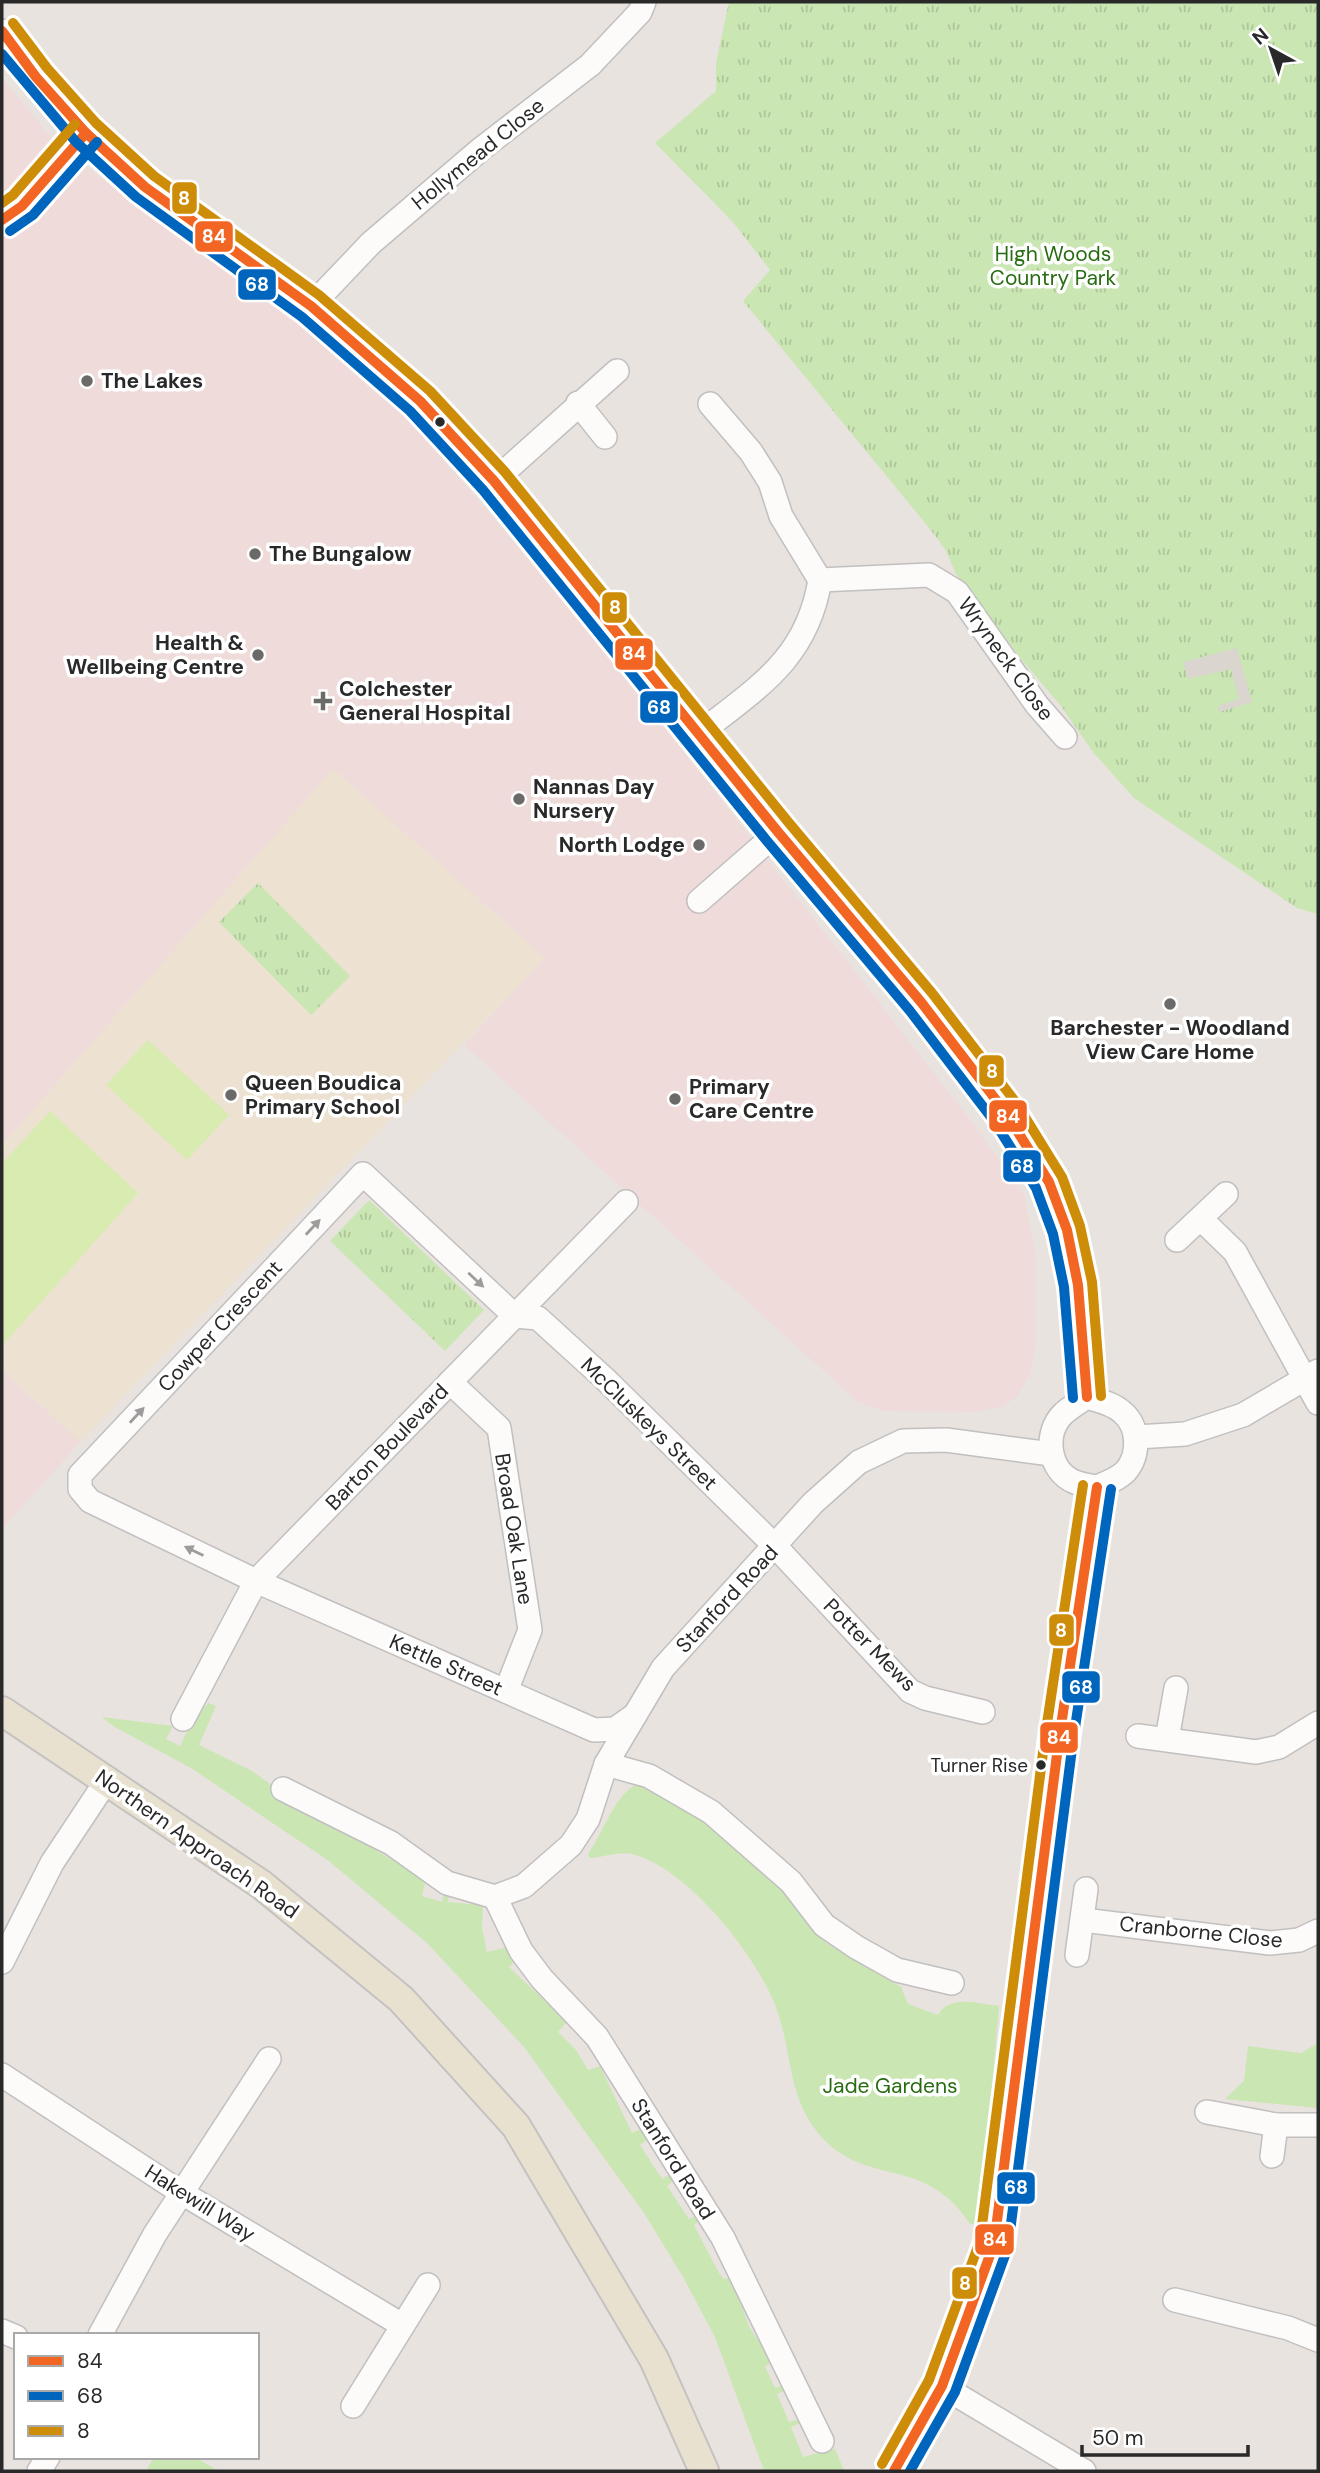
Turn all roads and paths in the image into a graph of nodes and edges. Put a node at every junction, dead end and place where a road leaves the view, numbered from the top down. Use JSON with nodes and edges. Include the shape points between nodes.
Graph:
{"nodes":[{"id":1,"x":644,"y":2,"type":"edge"},
{"id":2,"x":2,"y":31,"type":"edge"},
{"id":3,"x":86,"y":132,"type":"junction"},
{"id":4,"x":2,"y":219,"type":"edge"},
{"id":5,"x":311,"y":306,"type":"junction"},
{"id":6,"x":617,"y":371,"type":"dead end"},
{"id":7,"x":578,"y":403,"type":"junction"},
{"id":8,"x":710,"y":404,"type":"dead end"},
{"id":9,"x":605,"y":437,"type":"dead end"},
{"id":10,"x":494,"y":481,"type":"junction"},
{"id":11,"x":820,"y":580,"type":"junction"},
{"id":12,"x":700,"y":733,"type":"junction"},
{"id":13,"x":1065,"y":737,"type":"dead end"},
{"id":14,"x":778,"y":832,"type":"junction"},
{"id":15,"x":699,"y":901,"type":"dead end"},
{"id":16,"x":1226,"y":1194,"type":"dead end"},
{"id":17,"x":626,"y":1202,"type":"dead end"},
{"id":18,"x":1201,"y":1219,"type":"junction"},
{"id":19,"x":1177,"y":1240,"type":"dead end"},
{"id":20,"x":515,"y":1317,"type":"junction"},
{"id":21,"x":1312,"y":1374,"type":"edge"},
{"id":22,"x":450,"y":1382,"type":"junction"},
{"id":23,"x":1087,"y":1397,"type":"junction"},
{"id":24,"x":1318,"y":1403,"type":"edge"},
{"id":25,"x":1137,"y":1437,"type":"junction"},
{"id":26,"x":1051,"y":1454,"type":"junction"},
{"id":27,"x":1097,"y":1488,"type":"junction"},
{"id":28,"x":776,"y":1547,"type":"junction"},
{"id":29,"x":256,"y":1581,"type":"junction"},
{"id":30,"x":1176,"y":1688,"type":"dead end"},
{"id":31,"x":506,"y":1691,"type":"junction"},
{"id":32,"x":2,"y":1711,"type":"edge"},
{"id":33,"x":983,"y":1712,"type":"dead end"},
{"id":34,"x":635,"y":1715,"type":"junction"},
{"id":35,"x":183,"y":1719,"type":"dead end"},
{"id":36,"x":1318,"y":1723,"type":"edge"},
{"id":37,"x":1138,"y":1736,"type":"dead end"},
{"id":38,"x":1167,"y":1739,"type":"junction"},
{"id":39,"x":606,"y":1764,"type":"junction"},
{"id":40,"x":107,"y":1780,"type":"junction"},
{"id":41,"x":283,"y":1789,"type":"dead end"},
{"id":42,"x":1086,"y":1889,"type":"dead end"},
{"id":43,"x":495,"y":1897,"type":"junction"},
{"id":44,"x":1083,"y":1920,"type":"junction"},
{"id":45,"x":1318,"y":1931,"type":"edge"},
{"id":46,"x":1077,"y":1955,"type":"dead end"},
{"id":47,"x":2,"y":1962,"type":"edge"},
{"id":48,"x":952,"y":1983,"type":"dead end"},
{"id":49,"x":269,"y":2059,"type":"dead end"},
{"id":50,"x":2,"y":2075,"type":"edge"},
{"id":51,"x":1207,"y":2112,"type":"dead end"},
{"id":52,"x":1276,"y":2125,"type":"junction"},
{"id":53,"x":1318,"y":2126,"type":"edge"},
{"id":54,"x":1272,"y":2157,"type":"dead end"},
{"id":55,"x":183,"y":2193,"type":"junction"},
{"id":56,"x":429,"y":2285,"type":"dead end"},
{"id":57,"x":1175,"y":2300,"type":"dead end"},
{"id":58,"x":402,"y":2325,"type":"junction"},
{"id":59,"x":101,"y":2333,"type":"edge"},
{"id":60,"x":1318,"y":2340,"type":"edge"},
{"id":61,"x":654,"y":2358,"type":"junction"},
{"id":62,"x":942,"y":2386,"type":"junction"},
{"id":63,"x":353,"y":2406,"type":"dead end"},
{"id":64,"x":822,"y":2441,"type":"dead end"},
{"id":65,"x":685,"y":2471,"type":"edge"},
{"id":66,"x":704,"y":2471,"type":"edge"},
{"id":67,"x":894,"y":2471,"type":"edge"},
{"id":68,"x":1084,"y":2471,"type":"edge"}],
"edges":[{"from":1,"to":5,"type":"street","name":"Hollymead Close","via":[[590,65],[481,149],[371,243]]},
{"from":2,"to":3,"type":"street"},
{"from":3,"to":4,"type":"street","via":[[22,206]]},
{"from":3,"to":5,"type":"street","via":[[173,209]]},
{"from":5,"to":10,"type":"street","via":[[403,385]]},
{"from":6,"to":7,"type":"street"},
{"from":7,"to":9,"type":"street"},
{"from":7,"to":10,"type":"street"},
{"from":8,"to":11,"type":"street","via":[[764,472],[781,516]]},
{"from":10,"to":12,"type":"street"},
{"from":11,"to":12,"type":"street","via":[[815,611],[795,648],[775,673]]},
{"from":11,"to":13,"type":"street","name":"Wryneck Close","via":[[929,575],[957,592]]},
{"from":12,"to":14,"type":"street"},
{"from":14,"to":15,"type":"street"},
{"from":14,"to":23,"type":"street","via":[[921,1002],[1006,1113],[1044,1172],[1067,1230],[1078,1284]]},
{"from":16,"to":18,"type":"street"},
{"from":17,"to":20,"type":"street","name":"Barton Boulevard"},
{"from":18,"to":19,"type":"street"},
{"from":18,"to":21,"type":"street","via":[[1236,1252]]},
{"from":20,"to":22,"type":"street","name":"Barton Boulevard"},
{"from":20,"to":28,"type":"street","name":"McCluskeys Street","via":[[538,1318]]},
{"from":29,"to":20,"type":"street","name":"Cowper Crescent","one_way":true,"via":[[90,1501],[80,1489],[80,1475],[363,1174]]},
{"from":21,"to":24,"type":"street"},
{"from":21,"to":25,"type":"street","via":[[1243,1416],[1185,1434]]},
{"from":22,"to":29,"type":"street","name":"Barton Boulevard"},
{"from":22,"to":31,"type":"street","name":"Broad Oak Lane","via":[[499,1428],[530,1630]]},
{"from":23,"to":25,"type":"street","via":[[1123,1412]]},
{"from":23,"to":26,"type":"street","via":[[1054,1426]]},
{"from":25,"to":27,"type":"street","via":[[1125,1472]]},
{"from":26,"to":27,"type":"street","via":[[1062,1473]]},
{"from":26,"to":28,"type":"street","name":"Stanford Road","via":[[946,1440],[903,1441],[859,1462],[813,1503]]},
{"from":27,"to":62,"type":"street","via":[[1059,1739],[995,2244]]},
{"from":28,"to":33,"type":"street","name":"Potter Mews","via":[[910,1690]]},
{"from":28,"to":34,"type":"street","name":"Stanford Road","via":[[663,1668]]},
{"from":29,"to":31,"type":"street","name":"Kettle Street"},
{"from":29,"to":35,"type":"street","name":"Barton Boulevard"},
{"from":30,"to":38,"type":"street"},
{"from":31,"to":34,"type":"street","name":"Kettle Street","via":[[594,1730],[615,1730]]},
{"from":32,"to":40,"type":"main road","name":"Northern Approach Road"},
{"from":34,"to":39,"type":"street","name":"Stanford Road"},
{"from":36,"to":38,"type":"street","via":[[1279,1747],[1256,1752]]},
{"from":37,"to":38,"type":"street"},
{"from":39,"to":43,"type":"street","name":"Stanford Road","via":[[588,1819],[571,1845],[524,1886]]},
{"from":39,"to":48,"type":"street","via":[[649,1776],[711,1812],[791,1882],[824,1925],[856,1947],[897,1970]]},
{"from":40,"to":47,"type":"street","via":[[52,1863]]},
{"from":40,"to":61,"type":"main road","name":"Northern Approach Road","via":[[262,1885],[401,1999],[516,2126]]},
{"from":41,"to":43,"type":"street","via":[[391,1843],[447,1883]]},
{"from":42,"to":44,"type":"street"},
{"from":43,"to":64,"type":"street","name":"Stanford Road","via":[[521,1951],[597,2037],[723,2238]]},
{"from":44,"to":45,"type":"street","name":"Cranborne Close","via":[[1270,1943],[1299,1940]]},
{"from":44,"to":46,"type":"street"},
{"from":49,"to":55,"type":"street"},
{"from":50,"to":55,"type":"street","name":"Hakewill Way"},
{"from":51,"to":52,"type":"street"},
{"from":52,"to":53,"type":"street"},
{"from":52,"to":54,"type":"street"},
{"from":55,"to":58,"type":"street","name":"Hakewill Way"},
{"from":55,"to":59,"type":"street"},
{"from":56,"to":58,"type":"street"},
{"from":57,"to":60,"type":"street","via":[[1226,2319],[1288,2328]]},
{"from":58,"to":63,"type":"street"},
{"from":61,"to":65,"type":"main road","name":"Northern Approach Road"},
{"from":61,"to":66,"type":"main road","name":"Northern Approach Road"},
{"from":62,"to":67,"type":"street"},
{"from":62,"to":68,"type":"street"}]}
